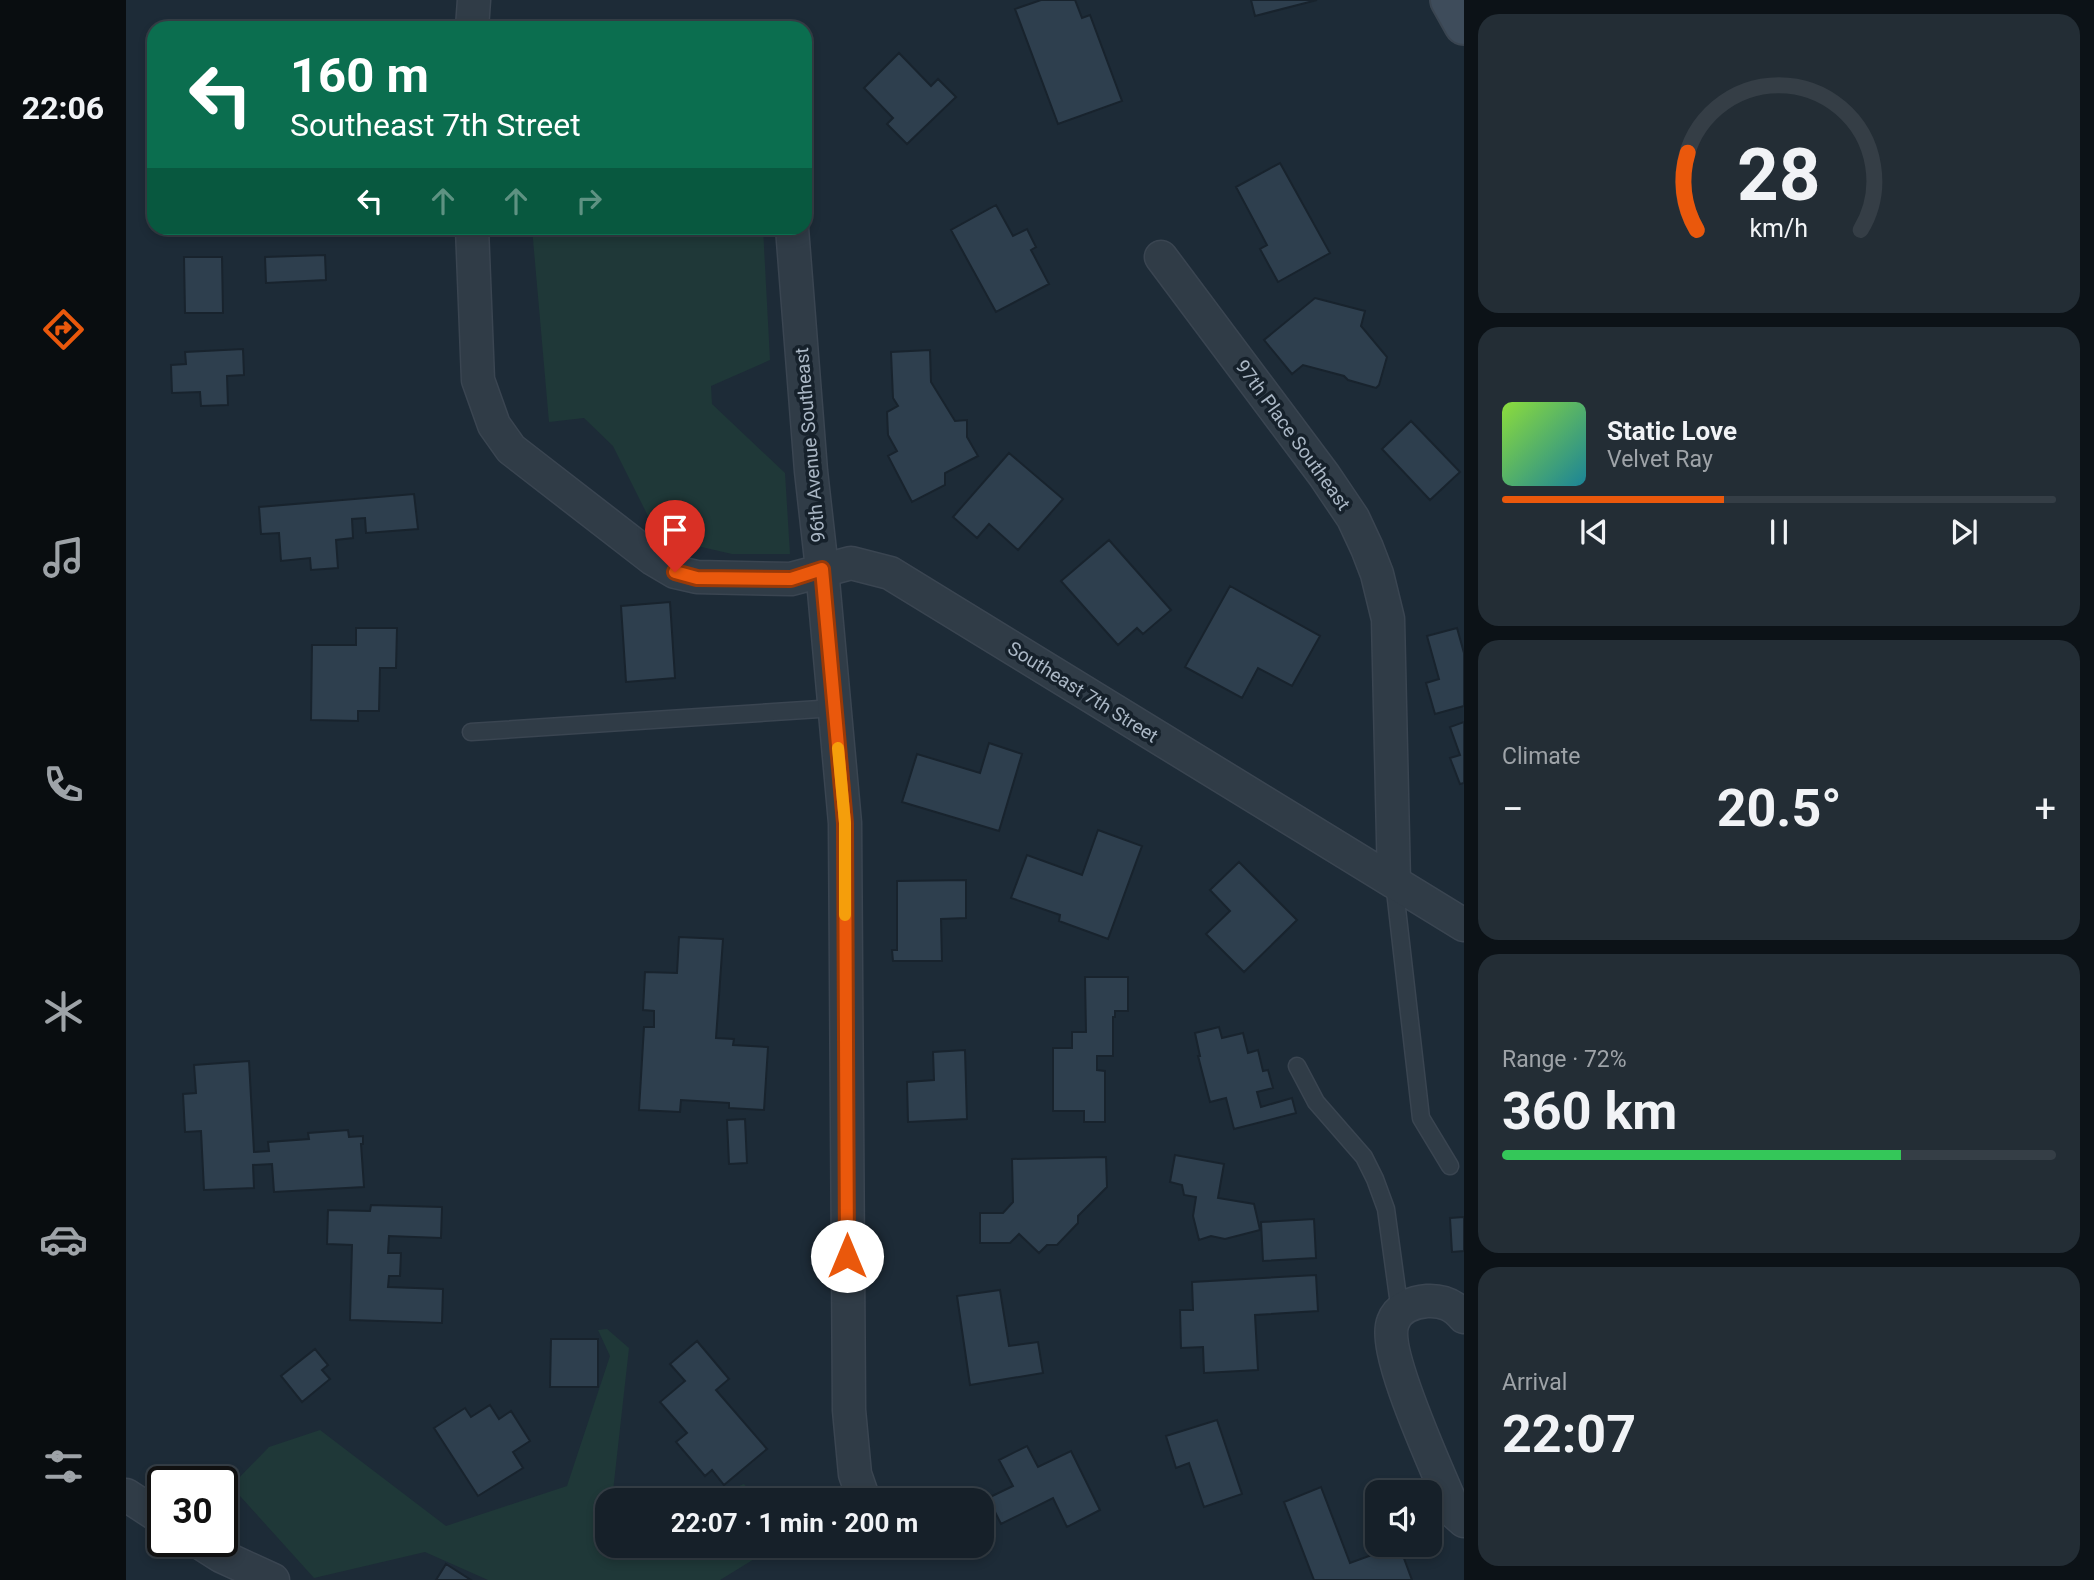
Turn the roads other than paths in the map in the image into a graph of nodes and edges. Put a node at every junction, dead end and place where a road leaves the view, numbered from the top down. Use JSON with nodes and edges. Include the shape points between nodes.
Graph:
{"nodes":[{"id":1,"x":474,"y":0,"type":"edge"},
{"id":2,"x":1450,"y":0,"type":"edge"},
{"id":3,"x":472,"y":21,"type":"edge"},
{"id":4,"x":1464,"y":25,"type":"edge"},
{"id":5,"x":472,"y":235,"type":"edge"},
{"id":6,"x":793,"y":235,"type":"edge"},
{"id":7,"x":1161,"y":257,"type":"dead end"},
{"id":8,"x":822,"y":569,"type":"junction"},
{"id":9,"x":835,"y":708,"type":"junction"},
{"id":10,"x":471,"y":732,"type":"dead end"},
{"id":11,"x":1394,"y":882,"type":"junction"},
{"id":12,"x":1464,"y":925,"type":"edge"},
{"id":13,"x":1297,"y":1066,"type":"dead end"},
{"id":14,"x":1450,"y":1166,"type":"dead end"},
{"id":15,"x":1400,"y":1312,"type":"junction"},
{"id":16,"x":1464,"y":1317,"type":"edge"},
{"id":17,"x":860,"y":1488,"type":"edge"},
{"id":18,"x":126,"y":1495,"type":"edge"},
{"id":19,"x":147,"y":1509,"type":"edge"},
{"id":20,"x":1464,"y":1521,"type":"edge"},
{"id":21,"x":223,"y":1557,"type":"edge"},
{"id":22,"x":273,"y":1580,"type":"edge"}],
"edges":[{"from":1,"to":3,"type":"street"},
{"from":2,"to":4,"type":"street"},
{"from":5,"to":8,"type":"street","name":"Southeast 7th Street","via":[[478,380],[494,425],[512,449],[675,572],[697,578],[791,579]]},
{"from":6,"to":8,"type":"street","name":"96th Avenue Southeast"},
{"from":7,"to":11,"type":"street","name":"97th Place Southeast","via":[[1324,475],[1367,548],[1388,619]]},
{"from":8,"to":9,"type":"street","name":"96th Avenue Southeast"},
{"from":8,"to":11,"type":"street","name":"Southeast 7th Street","via":[[851,563],[890,573]]},
{"from":9,"to":10,"type":"lane"},
{"from":9,"to":17,"type":"street","name":"96th Avenue Southeast","via":[[845,823],[849,1410]]},
{"from":11,"to":12,"type":"street","name":"Southeast 7th Street"},
{"from":11,"to":14,"type":"lane","via":[[1420,1118]]},
{"from":13,"to":15,"type":"lane","via":[[1316,1102],[1364,1157],[1375,1179],[1386,1209]]},
{"from":15,"to":16,"type":"street","via":[[1405,1306],[1438,1300]]},
{"from":15,"to":20,"type":"street","via":[[1393,1321],[1390,1340],[1396,1370],[1455,1513]]},
{"from":18,"to":19,"type":"street"},
{"from":21,"to":22,"type":"street"}]}
